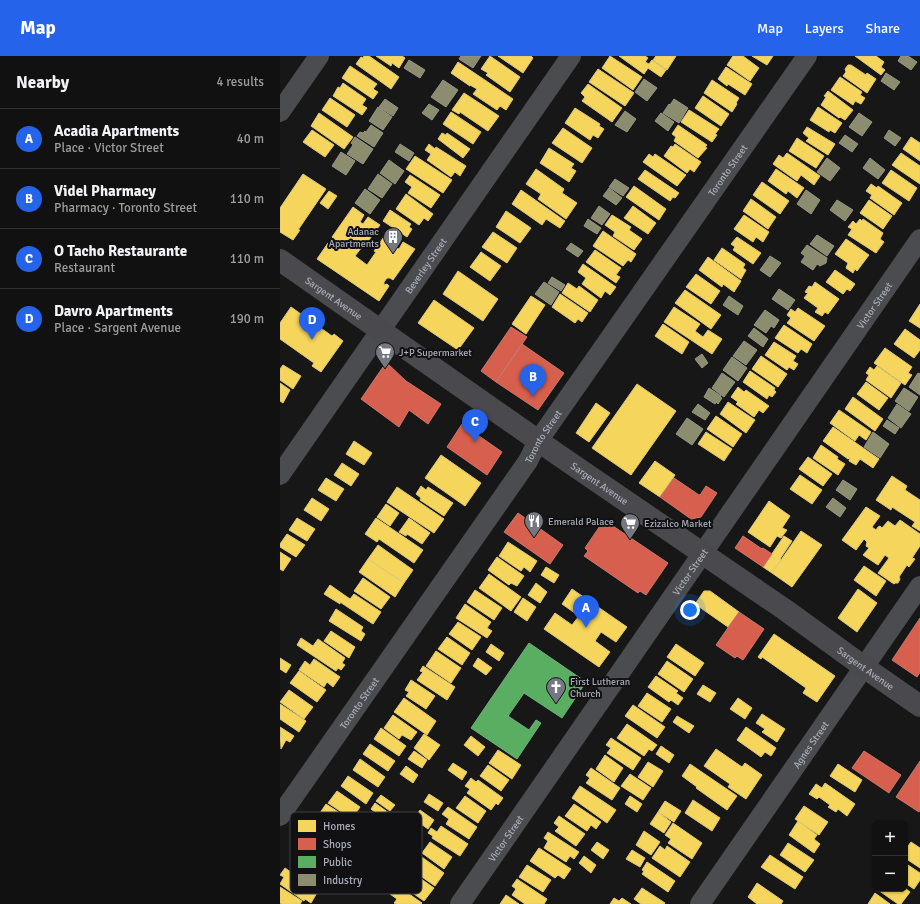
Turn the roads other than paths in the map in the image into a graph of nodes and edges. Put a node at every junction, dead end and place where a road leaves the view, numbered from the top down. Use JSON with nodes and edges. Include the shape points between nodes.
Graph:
{"nodes":[{"id":1,"x":319,"y":56,"type":"edge"},
{"id":2,"x":571,"y":56,"type":"edge"},
{"id":3,"x":807,"y":56,"type":"edge"},
{"id":4,"x":280,"y":112,"type":"edge"},
{"id":5,"x":920,"y":239,"type":"edge"},
{"id":6,"x":280,"y":260,"type":"edge"},
{"id":7,"x":380,"y":330,"type":"junction"},
{"id":8,"x":538,"y":442,"type":"junction"},
{"id":9,"x":280,"y":475,"type":"edge"},
{"id":10,"x":702,"y":554,"type":"junction"},
{"id":11,"x":920,"y":586,"type":"edge"},
{"id":12,"x":864,"y":667,"type":"junction"},
{"id":13,"x":920,"y":706,"type":"edge"},
{"id":14,"x":280,"y":816,"type":"edge"},
{"id":15,"x":460,"y":904,"type":"edge"},
{"id":16,"x":700,"y":904,"type":"edge"}],
"edges":[{"from":1,"to":4,"type":"street"},
{"from":2,"to":7,"type":"street","name":"Beverley Street"},
{"from":3,"to":8,"type":"street","name":"Toronto Street"},
{"from":5,"to":10,"type":"street","name":"Victor Street"},
{"from":6,"to":7,"type":"main road","name":"Sargent Avenue"},
{"from":7,"to":8,"type":"main road","name":"Sargent Avenue"},
{"from":7,"to":9,"type":"street","name":"Beverley Street"},
{"from":8,"to":10,"type":"main road","name":"Sargent Avenue"},
{"from":8,"to":14,"type":"street","name":"Toronto Street"},
{"from":10,"to":12,"type":"main road","name":"Sargent Avenue"},
{"from":10,"to":15,"type":"street","name":"Victor Street"},
{"from":11,"to":12,"type":"street","name":"Agnes Street"},
{"from":12,"to":13,"type":"main road","name":"Sargent Avenue"},
{"from":12,"to":16,"type":"street","name":"Agnes Street"}]}
